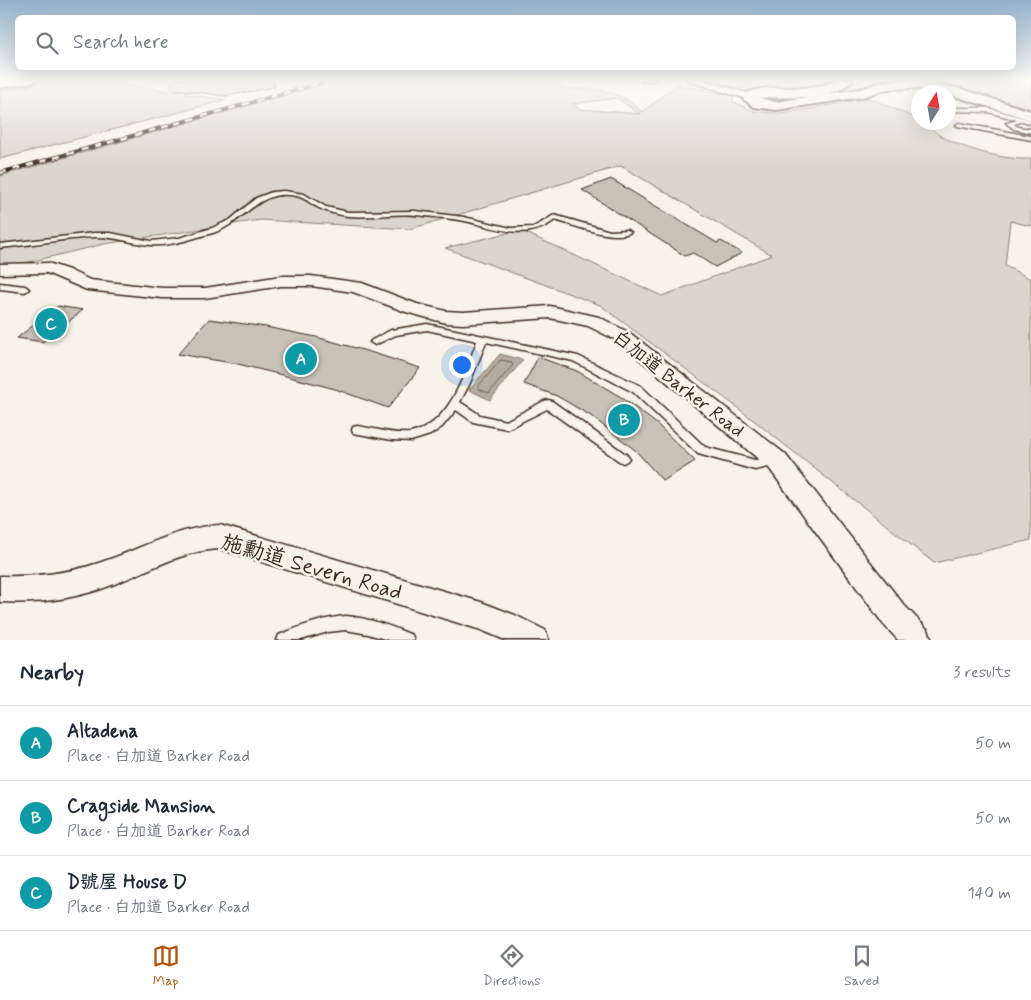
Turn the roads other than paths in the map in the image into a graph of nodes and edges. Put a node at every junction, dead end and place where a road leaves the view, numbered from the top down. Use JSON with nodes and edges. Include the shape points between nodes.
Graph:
{"nodes":[{"id":1,"x":956,"y":109,"type":"edge"},
{"id":2,"x":1009,"y":109,"type":"edge"},
{"id":3,"x":1031,"y":116,"type":"edge"},
{"id":4,"x":1031,"y":122,"type":"edge"},
{"id":5,"x":959,"y":125,"type":"dead end"},
{"id":6,"x":1031,"y":131,"type":"edge"},
{"id":7,"x":1031,"y":138,"type":"edge"},
{"id":8,"x":627,"y":232,"type":"dead end"},
{"id":9,"x":0,"y":246,"type":"edge"},
{"id":10,"x":0,"y":269,"type":"edge"},
{"id":11,"x":0,"y":286,"type":"edge"},
{"id":12,"x":25,"y":289,"type":"dead end"},
{"id":13,"x":483,"y":338,"type":"junction"},
{"id":14,"x":374,"y":342,"type":"dead end"},
{"id":15,"x":455,"y":404,"type":"junction"},
{"id":16,"x":356,"y":430,"type":"dead end"},
{"id":17,"x":623,"y":458,"type":"dead end"},
{"id":18,"x":777,"y":461,"type":"junction"},
{"id":19,"x":0,"y":589,"type":"edge"},
{"id":20,"x":284,"y":640,"type":"edge"},
{"id":21,"x":407,"y":640,"type":"edge"},
{"id":22,"x":535,"y":640,"type":"edge"},
{"id":23,"x":918,"y":640,"type":"edge"}],
"edges":[{"from":1,"to":4,"type":"lane","via":[[988,110]]},
{"from":2,"to":3,"type":"main road"},
{"from":4,"to":6,"type":"lane","via":[[1008,123]]},
{"from":5,"to":7,"type":"lane"},
{"from":8,"to":9,"type":"lane","via":[[610,233],[554,216],[540,227],[516,230],[415,213],[354,215],[328,209],[302,195],[284,193],[258,199],[215,230],[171,241],[150,243],[94,235]]},
{"from":10,"to":18,"type":"street","name":"白加道 Barker Road","via":[[48,268],[87,285],[162,293],[205,293],[280,281],[311,281],[356,287],[446,317],[539,312],[579,317],[624,337]]},
{"from":11,"to":12,"type":"lane"},
{"from":13,"to":14,"type":"lane","via":[[427,327],[394,332]]},
{"from":13,"to":15,"type":"lane"},
{"from":13,"to":18,"type":"lane","via":[[575,358],[637,389],[702,450],[755,465]]},
{"from":15,"to":16,"type":"lane","via":[[436,427],[410,437]]},
{"from":15,"to":17,"type":"lane","via":[[477,419],[507,425],[548,404]]},
{"from":18,"to":23,"type":"street","name":"白加道 Barker Road","via":[[894,614]]},
{"from":19,"to":22,"type":"street","name":"施勳道 Severn Road","via":[[36,590],[74,584],[186,540],[220,538],[481,616]]},
{"from":20,"to":21,"type":"lane","via":[[326,626],[348,623]]}]}
